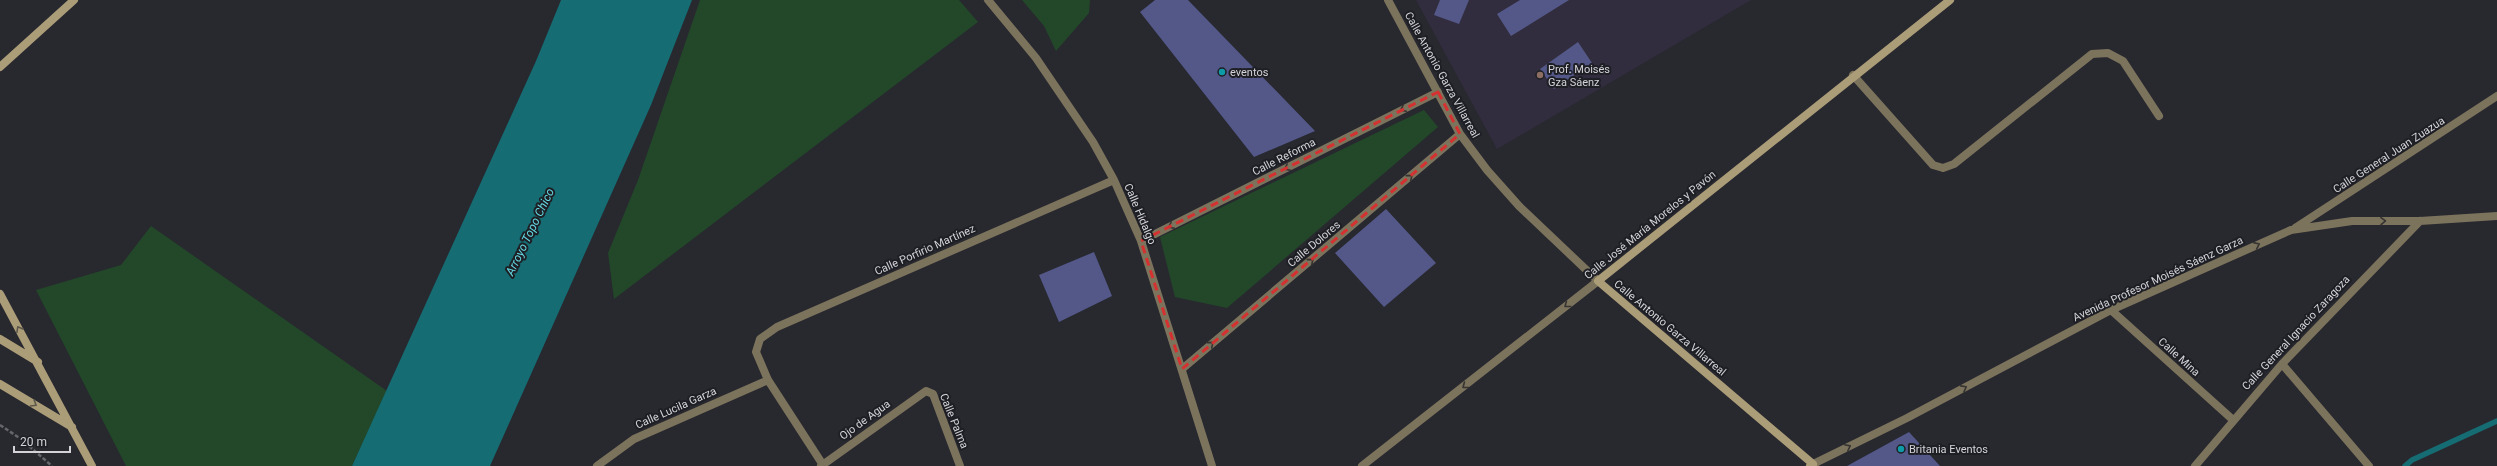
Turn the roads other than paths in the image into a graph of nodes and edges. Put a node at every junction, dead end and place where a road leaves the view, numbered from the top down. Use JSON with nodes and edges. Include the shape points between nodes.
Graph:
{"nodes":[{"id":1,"x":74,"y":0,"type":"edge"},
{"id":2,"x":988,"y":0,"type":"edge"},
{"id":3,"x":1388,"y":0,"type":"edge"},
{"id":4,"x":1950,"y":0,"type":"edge"},
{"id":5,"x":0,"y":67,"type":"edge"},
{"id":6,"x":1853,"y":75,"type":"junction"},
{"id":7,"x":1438,"y":92,"type":"junction"},
{"id":8,"x":2497,"y":96,"type":"edge"},
{"id":9,"x":2159,"y":116,"type":"dead end"},
{"id":10,"x":1460,"y":134,"type":"junction"},
{"id":11,"x":1114,"y":180,"type":"junction"},
{"id":12,"x":2497,"y":216,"type":"edge"},
{"id":13,"x":2420,"y":221,"type":"junction"},
{"id":14,"x":2291,"y":230,"type":"junction"},
{"id":15,"x":1141,"y":241,"type":"junction"},
{"id":16,"x":1598,"y":281,"type":"junction"},
{"id":17,"x":0,"y":294,"type":"edge"},
{"id":18,"x":2111,"y":310,"type":"junction"},
{"id":19,"x":0,"y":339,"type":"edge"},
{"id":20,"x":38,"y":363,"type":"junction"},
{"id":21,"x":2282,"y":364,"type":"junction"},
{"id":22,"x":1182,"y":370,"type":"junction"},
{"id":23,"x":768,"y":380,"type":"junction"},
{"id":24,"x":0,"y":384,"type":"edge"},
{"id":25,"x":922,"y":392,"type":"joint"},
{"id":26,"x":2232,"y":419,"type":"junction"},
{"id":27,"x":73,"y":428,"type":"junction"},
{"id":28,"x":822,"y":465,"type":"edge"},
{"id":29,"x":1813,"y":465,"type":"edge"},
{"id":30,"x":92,"y":466,"type":"edge"},
{"id":31,"x":598,"y":466,"type":"edge"},
{"id":32,"x":960,"y":466,"type":"edge"},
{"id":33,"x":1212,"y":466,"type":"edge"},
{"id":34,"x":1362,"y":466,"type":"edge"},
{"id":35,"x":2195,"y":466,"type":"edge"},
{"id":36,"x":2368,"y":466,"type":"edge"}],
"edges":[{"from":1,"to":5,"type":"street"},
{"from":2,"to":11,"type":"street","name":"Calle Hidalgo","via":[[1036,58],[1093,142]]},
{"from":3,"to":7,"type":"street","name":"Calle Antonio Garza Villarreal"},
{"from":4,"to":6,"type":"street","name":"Calle José María Morelos y Pavón"},
{"from":6,"to":9,"type":"street","via":[[1933,165],[1942,168],[1954,164],[2092,54],[2108,53],[2123,61]]},
{"from":6,"to":16,"type":"street","name":"Calle José María Morelos y Pavón"},
{"from":7,"to":10,"type":"street","name":"Calle Antonio Garza Villarreal"},
{"from":7,"to":15,"type":"street","name":"Calle Reforma","one_way":true},
{"from":8,"to":14,"type":"street","name":"Calle General Juan Zuazua"},
{"from":10,"to":16,"type":"street","name":"Calle Antonio Garza Villarreal","via":[[1519,206]]},
{"from":22,"to":10,"type":"street","name":"Calle Dolores","one_way":true},
{"from":11,"to":15,"type":"street","name":"Calle Hidalgo"},
{"from":11,"to":23,"type":"street","name":"Calle Porfirio Martínez","via":[[777,327],[760,339],[756,352]]},
{"from":12,"to":13,"type":"street","name":"Avenida Profesor Moisés Sáenz Garza"},
{"from":14,"to":13,"type":"street","name":"Avenida Profesor Moisés Sáenz Garza","one_way":true,"via":[[2352,221]]},
{"from":13,"to":21,"type":"street","name":"Calle General Ignacio Zaragoza"},
{"from":18,"to":14,"type":"street","name":"Avenida Profesor Moisés Sáenz Garza","one_way":true},
{"from":15,"to":22,"type":"street","name":"Calle Hidalgo"},
{"from":16,"to":29,"type":"street","name":"Calle Antonio Garza Villarreal"},
{"from":16,"to":34,"type":"street","name":"Calle José María Morelos y Pavón","one_way":true},
{"from":20,"to":17,"type":"street","one_way":true},
{"from":18,"to":26,"type":"street","name":"Calle Mina"},
{"from":29,"to":18,"type":"street","name":"Avenida Profesor Moisés Sáenz Garza","one_way":true},
{"from":19,"to":20,"type":"street"},
{"from":20,"to":27,"type":"street"},
{"from":21,"to":26,"type":"street","name":"Calle General Ignacio Zaragoza"},
{"from":21,"to":36,"type":"street"},
{"from":22,"to":33,"type":"street","name":"Calle Hidalgo"},
{"from":23,"to":28,"type":"street"},
{"from":23,"to":31,"type":"street","name":"Calle Lucila Garza","via":[[634,439]]},
{"from":24,"to":27,"type":"street","one_way":true},
{"from":25,"to":28,"type":"street","name":"Ojo de Agua"},
{"from":25,"to":32,"type":"street","name":"Calle Palma","via":[[933,394]]},
{"from":26,"to":35,"type":"street","name":"Calle General Ignacio Zaragoza"},
{"from":27,"to":30,"type":"street"}]}
